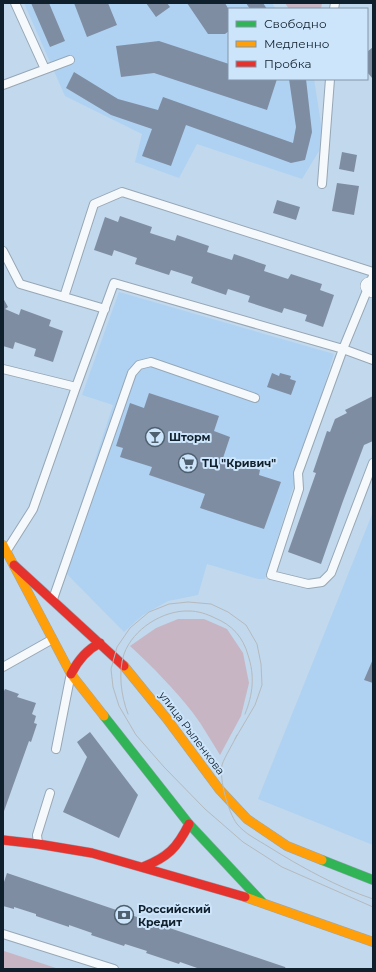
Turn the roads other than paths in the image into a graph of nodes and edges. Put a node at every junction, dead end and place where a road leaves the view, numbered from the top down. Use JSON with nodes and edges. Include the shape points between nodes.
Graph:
{"nodes":[{"id":1,"x":15,"y":3,"type":"edge"},
{"id":2,"x":70,"y":60,"type":"dead end"},
{"id":3,"x":45,"y":69,"type":"junction"},
{"id":4,"x":330,"y":80,"type":"edge"},
{"id":5,"x":3,"y":85,"type":"edge"},
{"id":6,"x":322,"y":184,"type":"dead end"},
{"id":7,"x":3,"y":251,"type":"edge"},
{"id":8,"x":372,"y":281,"type":"edge"},
{"id":9,"x":64,"y":297,"type":"junction"},
{"id":10,"x":105,"y":309,"type":"junction"},
{"id":11,"x":343,"y":349,"type":"junction"},
{"id":12,"x":373,"y":360,"type":"edge"},
{"id":13,"x":3,"y":369,"type":"edge"},
{"id":14,"x":76,"y":387,"type":"junction"},
{"id":15,"x":255,"y":398,"type":"dead end"},
{"id":16,"x":373,"y":463,"type":"edge"},
{"id":17,"x":5,"y":548,"type":"edge"},
{"id":18,"x":14,"y":565,"type":"junction"},
{"id":19,"x":53,"y":600,"type":"junction"},
{"id":20,"x":52,"y":640,"type":"junction"},
{"id":21,"x":100,"y":643,"type":"junction"},
{"id":22,"x":3,"y":667,"type":"edge"},
{"id":23,"x":71,"y":674,"type":"junction"},
{"id":24,"x":56,"y":749,"type":"dead end"},
{"id":25,"x":50,"y":793,"type":"dead end"},
{"id":26,"x":189,"y":824,"type":"junction"},
{"id":27,"x":3,"y":840,"type":"edge"},
{"id":28,"x":38,"y":844,"type":"junction"},
{"id":29,"x":143,"y":867,"type":"junction"},
{"id":30,"x":373,"y":880,"type":"edge"},
{"id":31,"x":262,"y":902,"type":"junction"},
{"id":32,"x":3,"y":934,"type":"edge"},
{"id":33,"x":373,"y":942,"type":"edge"},
{"id":34,"x":114,"y":969,"type":"edge"}],
"edges":[{"from":1,"to":3,"type":"lane"},
{"from":2,"to":3,"type":"lane"},
{"from":3,"to":5,"type":"lane"},
{"from":4,"to":6,"type":"lane"},
{"from":7,"to":9,"type":"lane","via":[[20,284]]},
{"from":8,"to":9,"type":"lane","via":[[122,192],[94,204]]},
{"from":8,"to":11,"type":"lane"},
{"from":9,"to":10,"type":"lane"},
{"from":10,"to":11,"type":"lane","via":[[114,283]]},
{"from":10,"to":14,"type":"lane"},
{"from":11,"to":12,"type":"lane"},
{"from":11,"to":16,"type":"lane","via":[[298,473],[298,489],[271,575],[308,584],[322,582],[330,572]]},
{"from":13,"to":14,"type":"lane"},
{"from":14,"to":17,"type":"lane","via":[[33,509]]},
{"from":15,"to":19,"type":"lane","via":[[151,362],[139,365],[132,373]]},
{"from":17,"to":18,"type":"street","name":"улица Рыленкова"},
{"from":18,"to":19,"type":"street","name":"улица Рыленкова"},
{"from":18,"to":20,"type":"street","name":"улица Рыленкова"},
{"from":19,"to":21,"type":"street","name":"улица Рыленкова"},
{"from":20,"to":22,"type":"lane"},
{"from":20,"to":23,"type":"street","name":"улица Рыленкова"},
{"from":21,"to":23,"type":"street","via":[[83,653]]},
{"from":21,"to":30,"type":"street","name":"улица Рыленкова","via":[[126,668],[219,789],[247,819],[287,846]]},
{"from":23,"to":24,"type":"lane"},
{"from":23,"to":26,"type":"street","name":"улица Рыленкова"},
{"from":25,"to":28,"type":"lane","via":[[37,835]]},
{"from":26,"to":29,"type":"street","via":[[174,851]]},
{"from":26,"to":31,"type":"street","name":"улица Рыленкова"},
{"from":27,"to":28,"type":"street","name":"улица Рыленкова"},
{"from":28,"to":29,"type":"street","name":"улица Рыленкова","via":[[92,853]]},
{"from":29,"to":31,"type":"street","name":"улица Рыленкова"},
{"from":31,"to":33,"type":"street","name":"улица Рыленкова"},
{"from":32,"to":34,"type":"lane"}]}
